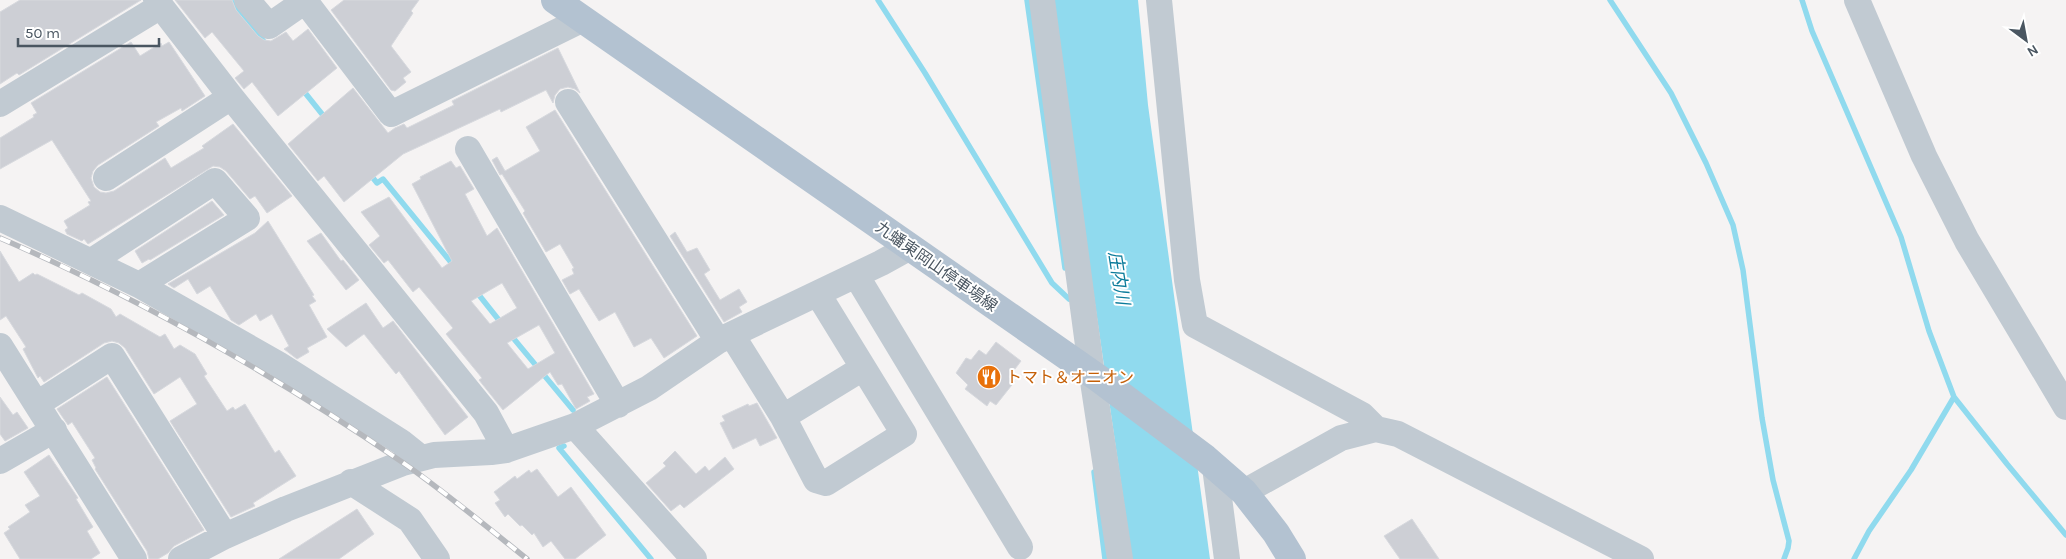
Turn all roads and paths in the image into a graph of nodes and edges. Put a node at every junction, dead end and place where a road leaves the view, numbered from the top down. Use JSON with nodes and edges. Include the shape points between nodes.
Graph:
{"nodes":[{"id":1,"x":247,"y":0,"type":"edge"},
{"id":2,"x":555,"y":0,"type":"edge"},
{"id":3,"x":1042,"y":0,"type":"edge"},
{"id":4,"x":1160,"y":0,"type":"edge"},
{"id":5,"x":1857,"y":0,"type":"edge"},
{"id":6,"x":306,"y":1,"type":"edge"},
{"id":7,"x":158,"y":3,"type":"edge"},
{"id":8,"x":583,"y":19,"type":"junction"},
{"id":9,"x":231,"y":97,"type":"junction"},
{"id":10,"x":568,"y":102,"type":"dead end"},
{"id":11,"x":0,"y":104,"type":"edge"},
{"id":12,"x":468,"y":149,"type":"dead end"},
{"id":13,"x":106,"y":178,"type":"dead end"},
{"id":14,"x":0,"y":218,"type":"edge"},
{"id":15,"x":910,"y":247,"type":"junction"},
{"id":16,"x":92,"y":261,"type":"junction"},
{"id":17,"x":856,"y":275,"type":"junction"},
{"id":18,"x":139,"y":284,"type":"junction"},
{"id":19,"x":818,"y":294,"type":"junction"},
{"id":20,"x":725,"y":338,"type":"junction"},
{"id":21,"x":0,"y":346,"type":"edge"},
{"id":22,"x":863,"y":368,"type":"junction"},
{"id":23,"x":1095,"y":376,"type":"junction"},
{"id":24,"x":37,"y":404,"type":"junction"},
{"id":25,"x":618,"y":405,"type":"junction"},
{"id":26,"x":2066,"y":407,"type":"edge"},
{"id":27,"x":783,"y":417,"type":"junction"},
{"id":28,"x":575,"y":426,"type":"junction"},
{"id":29,"x":1376,"y":429,"type":"junction"},
{"id":30,"x":54,"y":430,"type":"junction"},
{"id":31,"x":506,"y":450,"type":"junction"},
{"id":32,"x":421,"y":458,"type":"junction"},
{"id":33,"x":0,"y":461,"type":"edge"},
{"id":34,"x":1210,"y":462,"type":"junction"},
{"id":35,"x":351,"y":482,"type":"junction"},
{"id":36,"x":1244,"y":492,"type":"junction"},
{"id":37,"x":224,"y":536,"type":"junction"},
{"id":38,"x":1020,"y":546,"type":"dead end"},
{"id":39,"x":134,"y":559,"type":"edge"},
{"id":40,"x":181,"y":559,"type":"edge"},
{"id":41,"x":437,"y":559,"type":"edge"},
{"id":42,"x":694,"y":559,"type":"edge"},
{"id":43,"x":1120,"y":559,"type":"edge"},
{"id":44,"x":1226,"y":559,"type":"edge"},
{"id":45,"x":1292,"y":559,"type":"edge"},
{"id":46,"x":1641,"y":559,"type":"edge"}],
"edges":[{"from":1,"to":6,"type":"street","via":[[268,26]]},
{"from":2,"to":8,"type":"main road","name":"九蟠東岡山停車場線"},
{"from":3,"to":23,"type":"street"},
{"from":4,"to":29,"type":"street","via":[[1187,280],[1195,325],[1362,415]]},
{"from":5,"to":26,"type":"street","via":[[1924,156],[1967,241]]},
{"from":6,"to":8,"type":"street","via":[[391,114]]},
{"from":7,"to":9,"type":"street"},
{"from":7,"to":11,"type":"street"},
{"from":8,"to":15,"type":"main road","name":"九蟠東岡山停車場線"},
{"from":9,"to":13,"type":"street"},
{"from":9,"to":31,"type":"street","via":[[486,414]]},
{"from":10,"to":20,"type":"street"},
{"from":12,"to":25,"type":"street"},
{"from":14,"to":16,"type":"street"},
{"from":15,"to":17,"type":"street"},
{"from":15,"to":23,"type":"main road","name":"九蟠東岡山停車場線"},
{"from":16,"to":18,"type":"street"},
{"from":16,"to":18,"type":"street","via":[[215,181],[247,218]]},
{"from":17,"to":19,"type":"street"},
{"from":17,"to":38,"type":"street"},
{"from":18,"to":32,"type":"street","via":[[278,364]]},
{"from":19,"to":20,"type":"street"},
{"from":19,"to":22,"type":"street"},
{"from":20,"to":25,"type":"street"},
{"from":20,"to":27,"type":"street"},
{"from":21,"to":24,"type":"street"},
{"from":22,"to":27,"type":"street"},
{"from":22,"to":27,"type":"street","via":[[904,434],[826,483],[816,480]]},
{"from":23,"to":34,"type":"main road","name":"九蟠東岡山停車場線"},
{"from":23,"to":43,"type":"street"},
{"from":24,"to":30,"type":"street"},
{"from":24,"to":37,"type":"street","via":[[112,356]]},
{"from":25,"to":28,"type":"street"},
{"from":28,"to":31,"type":"street"},
{"from":28,"to":42,"type":"street"},
{"from":29,"to":36,"type":"street","via":[[1341,438]]},
{"from":29,"to":46,"type":"street","via":[[1398,434]]},
{"from":30,"to":33,"type":"street"},
{"from":30,"to":39,"type":"street"},
{"from":31,"to":32,"type":"street"},
{"from":32,"to":35,"type":"street"},
{"from":34,"to":36,"type":"main road","name":"九蟠東岡山停車場線"},
{"from":34,"to":44,"type":"street"},
{"from":35,"to":37,"type":"street"},
{"from":35,"to":41,"type":"street","via":[[410,520]]},
{"from":36,"to":45,"type":"main road","name":"九蟠東岡山停車場線"},
{"from":37,"to":40,"type":"street"}]}
